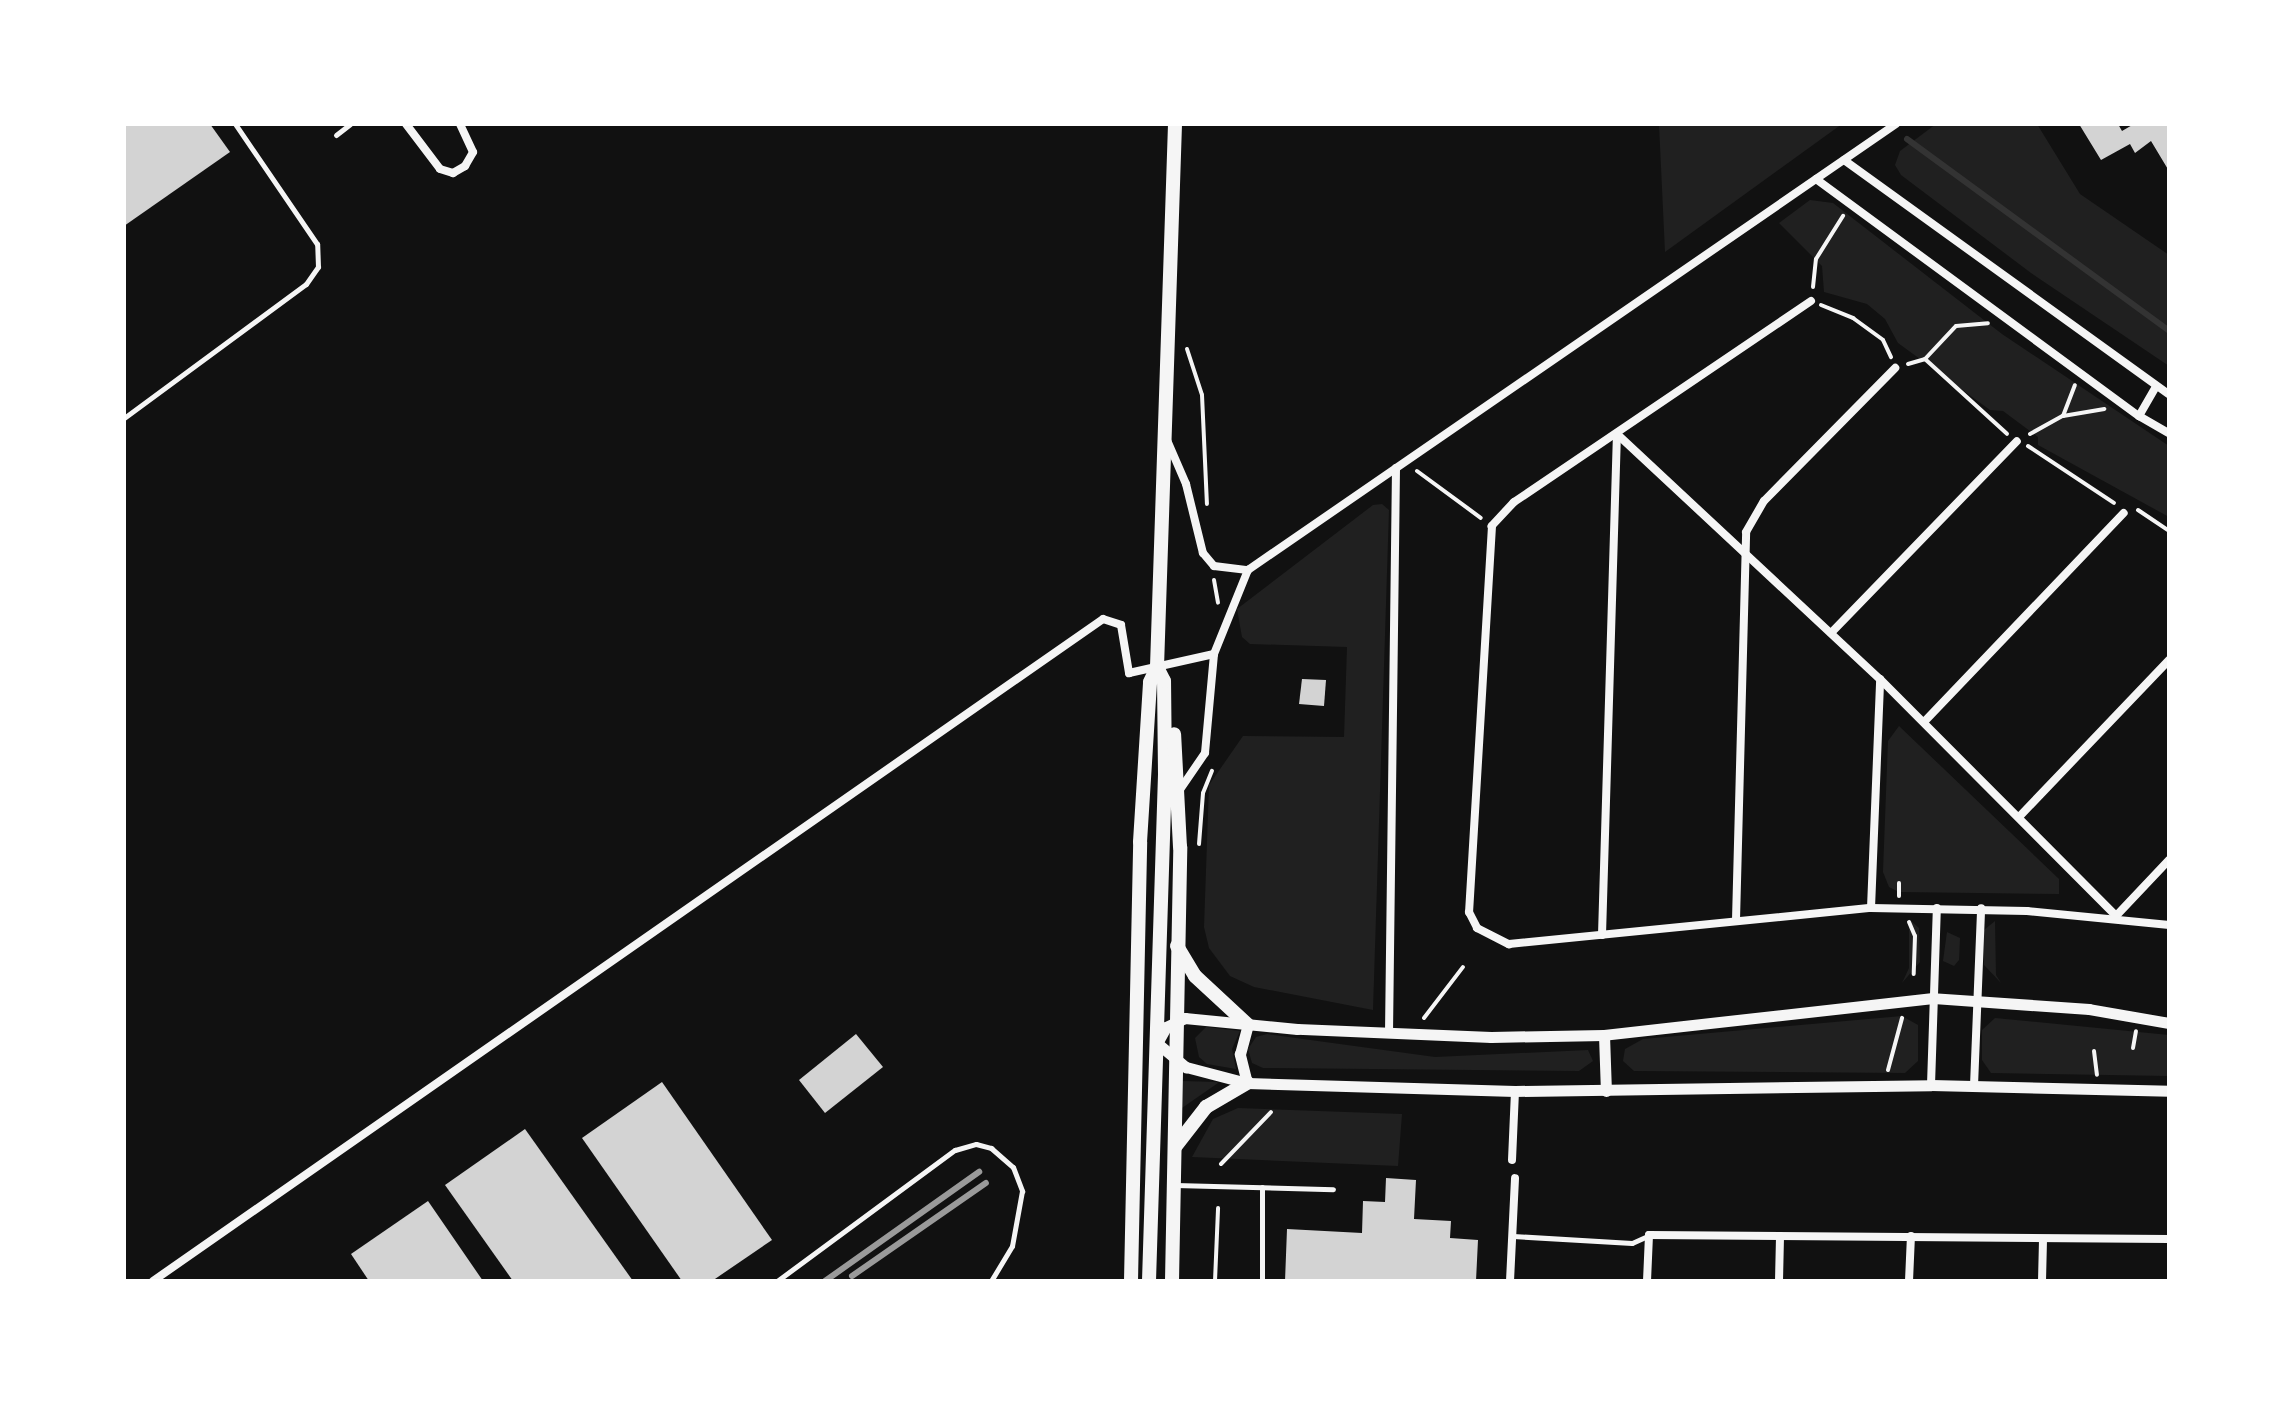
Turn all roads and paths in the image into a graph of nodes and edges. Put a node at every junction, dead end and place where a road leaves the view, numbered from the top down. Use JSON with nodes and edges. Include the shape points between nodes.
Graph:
{"nodes":[{"id":1,"x":235,"y":124,"type":"edge"},
{"id":2,"x":350,"y":124,"type":"edge"},
{"id":3,"x":406,"y":124,"type":"edge"},
{"id":4,"x":460,"y":124,"type":"edge"},
{"id":5,"x":1175,"y":124,"type":"edge"},
{"id":6,"x":1896,"y":124,"type":"edge"},
{"id":7,"x":336,"y":135,"type":"dead end"},
{"id":8,"x":1844,"y":160,"type":"junction"},
{"id":9,"x":1816,"y":179,"type":"junction"},
{"id":10,"x":1851,"y":204,"type":"junction"},
{"id":11,"x":1811,"y":301,"type":"junction"},
{"id":12,"x":1999,"y":314,"type":"junction"},
{"id":13,"x":1895,"y":368,"type":"junction"},
{"id":14,"x":2079,"y":373,"type":"junction"},
{"id":15,"x":2156,"y":387,"type":"junction"},
{"id":16,"x":2169,"y":394,"type":"edge"},
{"id":17,"x":2124,"y":406,"type":"junction"},
{"id":18,"x":2063,"y":416,"type":"junction"},
{"id":19,"x":2139,"y":416,"type":"junction"},
{"id":20,"x":124,"y":418,"type":"edge"},
{"id":21,"x":2169,"y":433,"type":"edge"},
{"id":22,"x":1617,"y":434,"type":"junction"},
{"id":23,"x":1166,"y":436,"type":"junction"},
{"id":24,"x":2017,"y":441,"type":"joint"},
{"id":25,"x":1405,"y":462,"type":"junction"},
{"id":26,"x":1396,"y":468,"type":"junction"},
{"id":27,"x":2124,"y":513,"type":"joint"},
{"id":28,"x":1492,"y":526,"type":"junction"},
{"id":29,"x":2169,"y":531,"type":"edge"},
{"id":30,"x":1742,"y":547,"type":"junction"},
{"id":31,"x":1248,"y":570,"type":"junction"},
{"id":32,"x":1831,"y":633,"type":"junction"},
{"id":33,"x":1214,"y":654,"type":"junction"},
{"id":34,"x":2169,"y":660,"type":"edge"},
{"id":35,"x":1160,"y":674,"type":"junction"},
{"id":36,"x":1880,"y":679,"type":"junction"},
{"id":37,"x":1924,"y":722,"type":"junction"},
{"id":38,"x":1177,"y":794,"type":"junction"},
{"id":39,"x":2019,"y":817,"type":"junction"},
{"id":40,"x":1140,"y":842,"type":"junction"},
{"id":41,"x":2169,"y":860,"type":"edge"},
{"id":42,"x":1899,"y":883,"type":"dead end"},
{"id":43,"x":1871,"y":908,"type":"junction"},
{"id":44,"x":1901,"y":908,"type":"junction"},
{"id":45,"x":1937,"y":908,"type":"junction"},
{"id":46,"x":1981,"y":908,"type":"junction"},
{"id":47,"x":2116,"y":916,"type":"junction"},
{"id":48,"x":1736,"y":920,"type":"junction"},
{"id":49,"x":2169,"y":925,"type":"edge"},
{"id":50,"x":1602,"y":935,"type":"junction"},
{"id":51,"x":1175,"y":941,"type":"junction"},
{"id":52,"x":1463,"y":967,"type":"dead end"},
{"id":53,"x":1914,"y":974,"type":"dead end"},
{"id":54,"x":1933,"y":998,"type":"junction"},
{"id":55,"x":1978,"y":999,"type":"junction"},
{"id":56,"x":1902,"y":1016,"type":"dead end"},
{"id":57,"x":1422,"y":1020,"type":"dead end"},
{"id":58,"x":1175,"y":1022,"type":"junction"},
{"id":59,"x":2169,"y":1023,"type":"edge"},
{"id":60,"x":1248,"y":1025,"type":"junction"},
{"id":61,"x":2136,"y":1031,"type":"dead end"},
{"id":62,"x":1389,"y":1033,"type":"junction"},
{"id":63,"x":1604,"y":1035,"type":"junction"},
{"id":64,"x":1157,"y":1043,"type":"junction"},
{"id":65,"x":2133,"y":1048,"type":"dead end"},
{"id":66,"x":2094,"y":1051,"type":"dead end"},
{"id":67,"x":1176,"y":1060,"type":"junction"},
{"id":68,"x":1887,"y":1073,"type":"dead end"},
{"id":69,"x":2097,"y":1075,"type":"dead end"},
{"id":70,"x":1247,"y":1083,"type":"junction"},
{"id":71,"x":1931,"y":1085,"type":"junction"},
{"id":72,"x":1974,"y":1086,"type":"junction"},
{"id":73,"x":1515,"y":1091,"type":"junction"},
{"id":74,"x":1606,"y":1091,"type":"junction"},
{"id":75,"x":2169,"y":1091,"type":"edge"},
{"id":76,"x":1271,"y":1112,"type":"dead end"},
{"id":77,"x":1175,"y":1147,"type":"junction"},
{"id":78,"x":1512,"y":1160,"type":"dead end"},
{"id":79,"x":1221,"y":1164,"type":"dead end"},
{"id":80,"x":1515,"y":1178,"type":"dead end"},
{"id":81,"x":1174,"y":1185,"type":"junction"},
{"id":82,"x":1262,"y":1187,"type":"junction"},
{"id":83,"x":1333,"y":1189,"type":"dead end"},
{"id":84,"x":1218,"y":1208,"type":"dead end"},
{"id":85,"x":1132,"y":1233,"type":"junction"},
{"id":86,"x":1649,"y":1235,"type":"junction"},
{"id":87,"x":1513,"y":1236,"type":"junction"},
{"id":88,"x":1780,"y":1236,"type":"junction"},
{"id":89,"x":1911,"y":1236,"type":"junction"},
{"id":90,"x":2043,"y":1239,"type":"junction"},
{"id":91,"x":2169,"y":1239,"type":"edge"},
{"id":92,"x":153,"y":1281,"type":"edge"},
{"id":93,"x":777,"y":1281,"type":"edge"},
{"id":94,"x":991,"y":1281,"type":"edge"},
{"id":95,"x":1131,"y":1281,"type":"edge"},
{"id":96,"x":1149,"y":1281,"type":"edge"},
{"id":97,"x":1172,"y":1281,"type":"edge"},
{"id":98,"x":1215,"y":1281,"type":"edge"},
{"id":99,"x":1262,"y":1281,"type":"edge"},
{"id":100,"x":1510,"y":1281,"type":"edge"},
{"id":101,"x":1647,"y":1281,"type":"edge"},
{"id":102,"x":1779,"y":1281,"type":"edge"},
{"id":103,"x":1909,"y":1281,"type":"edge"},
{"id":104,"x":2042,"y":1281,"type":"edge"}],
"edges":[{"from":1,"to":20,"type":"lane","via":[[317,244],[318,267],[306,284]]},
{"from":2,"to":7,"type":"lane"},
{"from":3,"to":4,"type":"street","via":[[430,158],[453,173],[473,152]]},
{"from":5,"to":23,"type":"main road"},
{"from":6,"to":8,"type":"street"},
{"from":8,"to":9,"type":"street"},
{"from":8,"to":15,"type":"street"},
{"from":9,"to":10,"type":"street"},
{"from":9,"to":25,"type":"street"},
{"from":10,"to":11,"type":"path","via":[[1816,259]]},
{"from":10,"to":12,"type":"street"},
{"from":11,"to":13,"type":"path","via":[[1853,318],[1883,340]]},
{"from":11,"to":22,"type":"street"},
{"from":12,"to":13,"type":"path","via":[[1988,323],[1956,326],[1925,359]]},
{"from":12,"to":14,"type":"street"},
{"from":13,"to":30,"type":"street","via":[[1764,501]]},
{"from":14,"to":17,"type":"street"},
{"from":14,"to":18,"type":"path"},
{"from":15,"to":16,"type":"street"},
{"from":15,"to":19,"type":"street"},
{"from":17,"to":18,"type":"path"},
{"from":17,"to":19,"type":"street"},
{"from":18,"to":24,"type":"path"},
{"from":19,"to":21,"type":"street"},
{"from":22,"to":28,"type":"street","via":[[1514,502]]},
{"from":22,"to":30,"type":"street"},
{"from":22,"to":50,"type":"street"},
{"from":23,"to":31,"type":"street","via":[[1186,484],[1203,553],[1214,566]]},
{"from":23,"to":35,"type":"main road"},
{"from":24,"to":32,"type":"street"},
{"from":25,"to":26,"type":"street"},
{"from":25,"to":28,"type":"path"},
{"from":26,"to":31,"type":"street"},
{"from":26,"to":62,"type":"street"},
{"from":27,"to":29,"type":"path","via":[[2141,511]]},
{"from":27,"to":37,"type":"street"},
{"from":28,"to":50,"type":"street","via":[[1469,912],[1484,934],[1509,944]]},
{"from":30,"to":32,"type":"street"},
{"from":30,"to":48,"type":"street"},
{"from":31,"to":33,"type":"street"},
{"from":32,"to":36,"type":"street"},
{"from":33,"to":35,"type":"street"},
{"from":33,"to":38,"type":"street","via":[[1205,753]]},
{"from":34,"to":39,"type":"street"},
{"from":35,"to":38,"type":"main road","via":[[1172,709]]},
{"from":35,"to":40,"type":"main road","via":[[1150,682]]},
{"from":35,"to":64,"type":"main road"},
{"from":35,"to":92,"type":"street","via":[[1129,673],[1121,625],[1103,619]]},
{"from":36,"to":37,"type":"street"},
{"from":36,"to":43,"type":"street"},
{"from":37,"to":39,"type":"street"},
{"from":38,"to":51,"type":"main road"},
{"from":39,"to":47,"type":"street"},
{"from":40,"to":64,"type":"main road","via":[[1149,863],[1148,1032]]},
{"from":40,"to":85,"type":"main road"},
{"from":41,"to":47,"type":"street"},
{"from":42,"to":44,"type":"path"},
{"from":43,"to":44,"type":"street"},
{"from":43,"to":48,"type":"street"},
{"from":44,"to":45,"type":"street"},
{"from":44,"to":53,"type":"path","via":[[1915,936]]},
{"from":45,"to":46,"type":"street"},
{"from":45,"to":54,"type":"street"},
{"from":46,"to":47,"type":"street"},
{"from":46,"to":55,"type":"street"},
{"from":47,"to":49,"type":"street"},
{"from":48,"to":50,"type":"street"},
{"from":51,"to":58,"type":"main road"},
{"from":51,"to":60,"type":"main road","via":[[1195,976]]},
{"from":52,"to":57,"type":"path"},
{"from":54,"to":55,"type":"street"},
{"from":54,"to":63,"type":"street"},
{"from":54,"to":71,"type":"street"},
{"from":55,"to":59,"type":"street"},
{"from":55,"to":72,"type":"street"},
{"from":56,"to":68,"type":"path"},
{"from":58,"to":60,"type":"street","via":[[1204,1018]]},
{"from":58,"to":64,"type":"street"},
{"from":58,"to":67,"type":"main road"},
{"from":60,"to":62,"type":"street"},
{"from":60,"to":70,"type":"street","via":[[1240,1054]]},
{"from":61,"to":65,"type":"path"},
{"from":62,"to":63,"type":"street"},
{"from":63,"to":74,"type":"street"},
{"from":64,"to":67,"type":"street"},
{"from":64,"to":85,"type":"main road","via":[[1144,1079]]},
{"from":64,"to":96,"type":"main road"},
{"from":66,"to":69,"type":"path"},
{"from":67,"to":70,"type":"street","via":[[1203,1074]]},
{"from":67,"to":77,"type":"main road"},
{"from":70,"to":73,"type":"street"},
{"from":70,"to":77,"type":"main road","via":[[1206,1107]]},
{"from":71,"to":72,"type":"street"},
{"from":71,"to":74,"type":"street"},
{"from":72,"to":75,"type":"street"},
{"from":73,"to":74,"type":"street"},
{"from":73,"to":78,"type":"street"},
{"from":76,"to":79,"type":"path"},
{"from":77,"to":81,"type":"main road"},
{"from":80,"to":87,"type":"street"},
{"from":81,"to":82,"type":"lane"},
{"from":81,"to":97,"type":"main road"},
{"from":82,"to":83,"type":"lane"},
{"from":82,"to":99,"type":"lane"},
{"from":84,"to":98,"type":"path"},
{"from":85,"to":95,"type":"main road"},
{"from":86,"to":87,"type":"lane","via":[[1632,1243]]},
{"from":86,"to":88,"type":"street"},
{"from":86,"to":101,"type":"street"},
{"from":87,"to":100,"type":"street"},
{"from":88,"to":89,"type":"street"},
{"from":88,"to":102,"type":"street"},
{"from":89,"to":90,"type":"street"},
{"from":89,"to":103,"type":"street"},
{"from":90,"to":91,"type":"street"},
{"from":90,"to":104,"type":"street"},
{"from":93,"to":94,"type":"lane","via":[[955,1150],[976,1144],[991,1148],[1013,1167],[1022,1191],[1012,1246]]}]}
